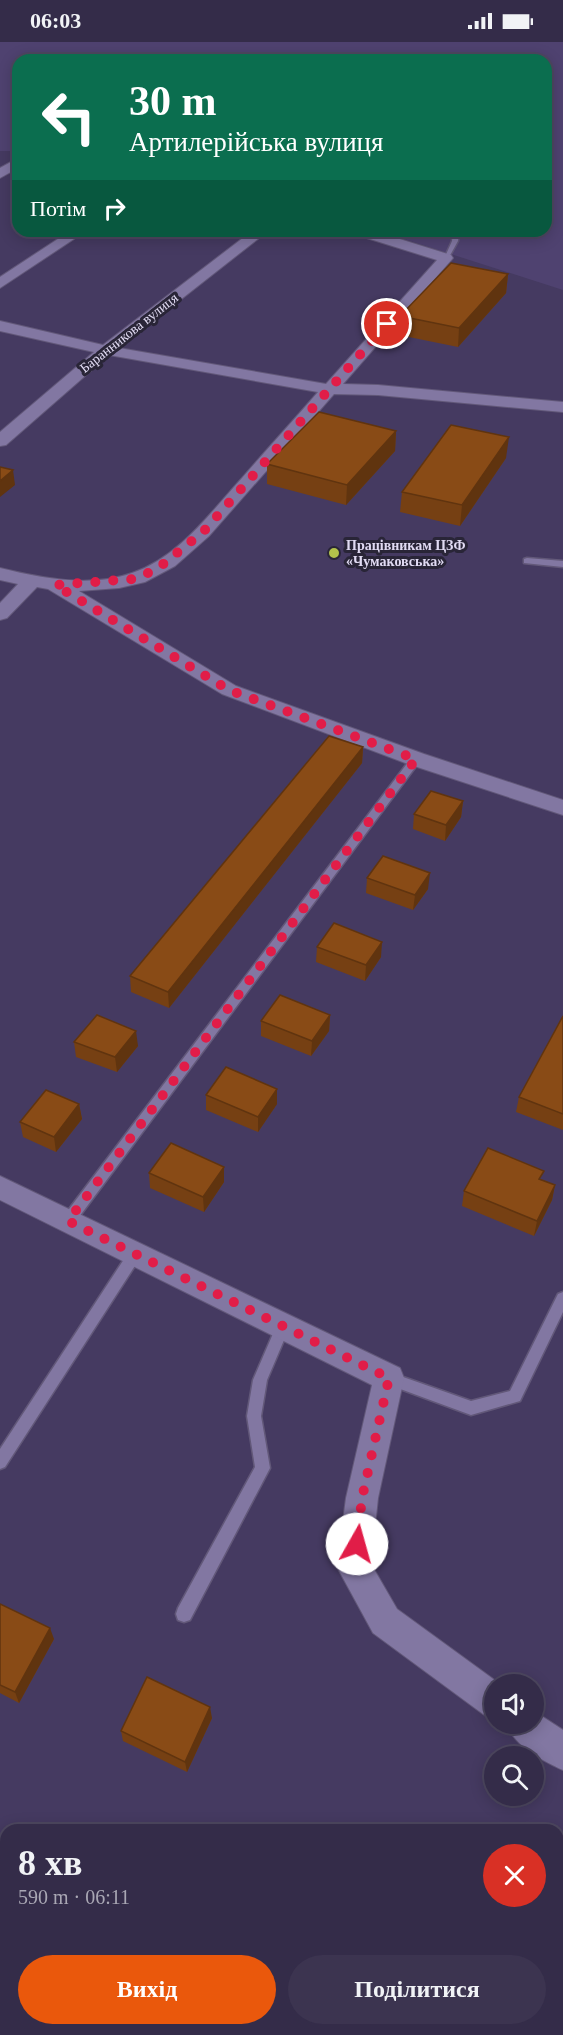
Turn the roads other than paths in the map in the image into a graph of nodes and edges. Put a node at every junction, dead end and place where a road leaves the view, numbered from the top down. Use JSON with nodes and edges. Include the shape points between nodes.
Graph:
{"nodes":[{"id":1,"x":70,"y":237,"type":"edge"},
{"id":2,"x":253,"y":237,"type":"edge"},
{"id":3,"x":378,"y":237,"type":"edge"},
{"id":4,"x":455,"y":237,"type":"edge"},
{"id":5,"x":446,"y":258,"type":"junction"},
{"id":6,"x":0,"y":284,"type":"edge"},
{"id":7,"x":0,"y":326,"type":"edge"},
{"id":8,"x":106,"y":350,"type":"junction"},
{"id":9,"x":329,"y":389,"type":"junction"},
{"id":10,"x":563,"y":407,"type":"edge"},
{"id":11,"x":0,"y":441,"type":"edge"},
{"id":12,"x":527,"y":561,"type":"dead end"},
{"id":13,"x":563,"y":564,"type":"edge"},
{"id":14,"x":0,"y":574,"type":"edge"},
{"id":15,"x":31,"y":582,"type":"junction"},
{"id":16,"x":55,"y":585,"type":"junction"},
{"id":17,"x":0,"y":614,"type":"edge"},
{"id":18,"x":416,"y":759,"type":"junction"},
{"id":19,"x":563,"y":808,"type":"edge"},
{"id":20,"x":0,"y":1187,"type":"edge"},
{"id":21,"x":68,"y":1221,"type":"junction"},
{"id":22,"x":135,"y":1254,"type":"junction"},
{"id":23,"x":563,"y":1298,"type":"edge"},
{"id":24,"x":283,"y":1326,"type":"junction"},
{"id":25,"x":389,"y":1378,"type":"junction"},
{"id":26,"x":0,"y":1462,"type":"edge"},
{"id":27,"x":184,"y":1614,"type":"dead end"},
{"id":28,"x":484,"y":1694,"type":"edge"},
{"id":29,"x":538,"y":1734,"type":"edge"},
{"id":30,"x":563,"y":1752,"type":"edge"}],
"edges":[{"from":1,"to":6,"type":"street"},
{"from":2,"to":8,"type":"street","name":"Баранникова вулиця"},
{"from":3,"to":5,"type":"street"},
{"from":4,"to":5,"type":"lane"},
{"from":5,"to":9,"type":"street"},
{"from":7,"to":8,"type":"street"},
{"from":8,"to":9,"type":"street"},
{"from":8,"to":11,"type":"street","name":"Баранникова вулиця"},
{"from":9,"to":10,"type":"street"},
{"from":9,"to":16,"type":"street","via":[[203,532],[157,569],[134,579]]},
{"from":12,"to":13,"type":"lane"},
{"from":14,"to":15,"type":"street"},
{"from":15,"to":16,"type":"street"},
{"from":15,"to":17,"type":"street"},
{"from":16,"to":18,"type":"street","via":[[229,690]]},
{"from":18,"to":19,"type":"street"},
{"from":18,"to":21,"type":"lane"},
{"from":20,"to":21,"type":"street"},
{"from":21,"to":22,"type":"street"},
{"from":22,"to":24,"type":"street"},
{"from":22,"to":26,"type":"lane"},
{"from":23,"to":25,"type":"lane","via":[[515,1395],[471,1407]]},
{"from":24,"to":25,"type":"street"},
{"from":24,"to":27,"type":"lane","via":[[260,1380],[254,1416],[263,1468]]},
{"from":25,"to":28,"type":"street","via":[[362,1498],[354,1567],[385,1621]]},
{"from":29,"to":30,"type":"street"}]}
